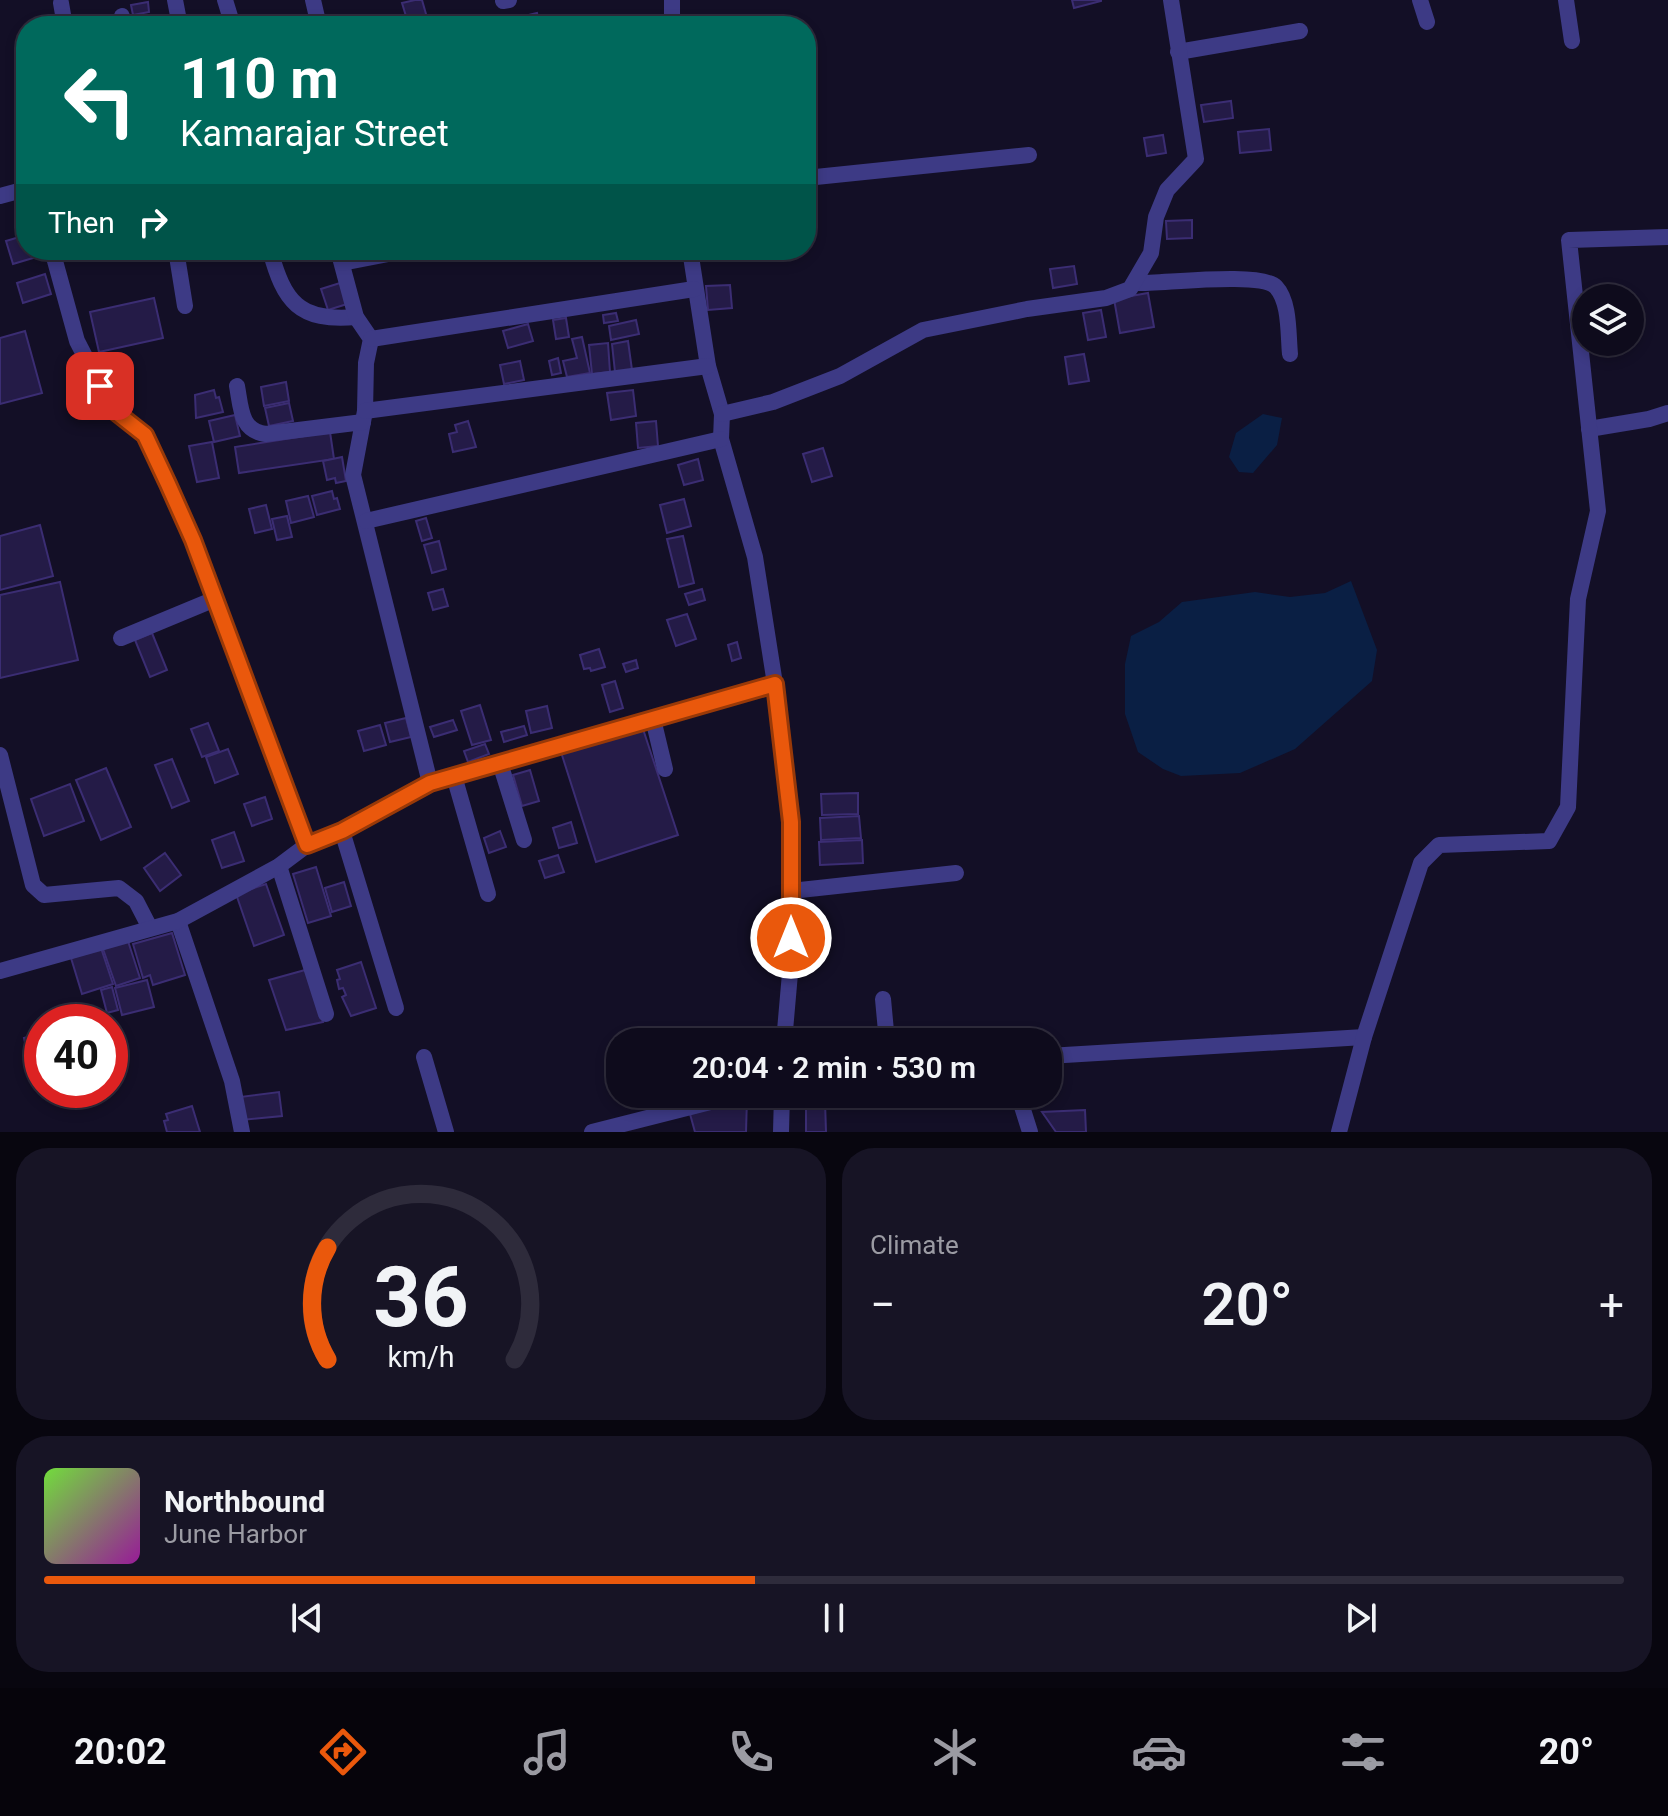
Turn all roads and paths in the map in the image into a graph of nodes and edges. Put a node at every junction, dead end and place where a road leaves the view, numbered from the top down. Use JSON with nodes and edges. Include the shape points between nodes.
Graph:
{"nodes":[{"id":1,"x":1171,"y":0,"type":"edge"},
{"id":2,"x":1420,"y":0,"type":"edge"},
{"id":3,"x":1566,"y":0,"type":"edge"},
{"id":4,"x":61,"y":3,"type":"dead end"},
{"id":5,"x":63,"y":16,"type":"edge"},
{"id":6,"x":1427,"y":22,"type":"dead end"},
{"id":7,"x":1300,"y":31,"type":"dead end"},
{"id":8,"x":1572,"y":41,"type":"dead end"},
{"id":9,"x":1178,"y":52,"type":"junction"},
{"id":10,"x":1029,"y":155,"type":"dead end"},
{"id":11,"x":816,"y":177,"type":"edge"},
{"id":12,"x":1668,"y":237,"type":"edge"},
{"id":13,"x":55,"y":260,"type":"edge"},
{"id":14,"x":178,"y":260,"type":"edge"},
{"id":15,"x":274,"y":260,"type":"edge"},
{"id":16,"x":341,"y":260,"type":"edge"},
{"id":17,"x":691,"y":260,"type":"edge"},
{"id":18,"x":1134,"y":283,"type":"junction"},
{"id":19,"x":694,"y":289,"type":"junction"},
{"id":20,"x":185,"y":306,"type":"dead end"},
{"id":21,"x":356,"y":317,"type":"junction"},
{"id":22,"x":371,"y":339,"type":"junction"},
{"id":23,"x":1290,"y":354,"type":"dead end"},
{"id":24,"x":708,"y":366,"type":"junction"},
{"id":25,"x":237,"y":386,"type":"dead end"},
{"id":26,"x":1668,"y":413,"type":"edge"},
{"id":27,"x":722,"y":414,"type":"junction"},
{"id":28,"x":364,"y":416,"type":"junction"},
{"id":29,"x":1589,"y":429,"type":"junction"},
{"id":30,"x":721,"y":439,"type":"junction"},
{"id":31,"x":366,"y":521,"type":"junction"},
{"id":32,"x":215,"y":599,"type":"junction"},
{"id":33,"x":121,"y":638,"type":"dead end"},
{"id":34,"x":775,"y":684,"type":"junction"},
{"id":35,"x":653,"y":719,"type":"junction"},
{"id":36,"x":0,"y":755,"type":"edge"},
{"id":37,"x":500,"y":763,"type":"junction"},
{"id":38,"x":665,"y":769,"type":"dead end"},
{"id":39,"x":454,"y":776,"type":"junction"},
{"id":40,"x":430,"y":783,"type":"junction"},
{"id":41,"x":342,"y":831,"type":"junction"},
{"id":42,"x":524,"y":840,"type":"dead end"},
{"id":43,"x":307,"y":845,"type":"junction"},
{"id":44,"x":279,"y":866,"type":"junction"},
{"id":45,"x":956,"y":873,"type":"dead end"},
{"id":46,"x":791,"y":891,"type":"junction"},
{"id":47,"x":488,"y":894,"type":"dead end"},
{"id":48,"x":178,"y":921,"type":"junction"},
{"id":49,"x":150,"y":928,"type":"junction"},
{"id":50,"x":0,"y":971,"type":"edge"},
{"id":51,"x":883,"y":999,"type":"dead end"},
{"id":52,"x":396,"y":1008,"type":"dead end"},
{"id":53,"x":326,"y":1014,"type":"dead end"},
{"id":54,"x":785,"y":1028,"type":"edge"},
{"id":55,"x":886,"y":1028,"type":"edge"},
{"id":56,"x":1364,"y":1037,"type":"junction"},
{"id":57,"x":1062,"y":1055,"type":"edge"},
{"id":58,"x":424,"y":1057,"type":"dead end"},
{"id":59,"x":687,"y":1108,"type":"edge"},
{"id":60,"x":782,"y":1108,"type":"edge"},
{"id":61,"x":1022,"y":1108,"type":"edge"},
{"id":62,"x":242,"y":1132,"type":"edge"},
{"id":63,"x":446,"y":1132,"type":"edge"},
{"id":64,"x":592,"y":1132,"type":"edge"},
{"id":65,"x":781,"y":1132,"type":"edge"},
{"id":66,"x":1030,"y":1132,"type":"edge"},
{"id":67,"x":1339,"y":1132,"type":"edge"}],
"edges":[{"from":1,"to":9,"type":"street"},
{"from":2,"to":6,"type":"street"},
{"from":3,"to":8,"type":"street"},
{"from":4,"to":5,"type":"street"},
{"from":7,"to":9,"type":"street"},
{"from":9,"to":18,"type":"street","via":[[1196,159],[1167,190],[1156,217],[1151,253]]},
{"from":10,"to":11,"type":"street"},
{"from":12,"to":29,"type":"street","via":[[1569,240]]},
{"from":13,"to":32,"type":"street","via":[[77,341],[112,409],[145,435]]},
{"from":14,"to":20,"type":"street"},
{"from":15,"to":21,"type":"street","via":[[286,295],[302,309],[329,319]]},
{"from":16,"to":21,"type":"street"},
{"from":17,"to":19,"type":"street"},
{"from":18,"to":23,"type":"street","via":[[1243,278],[1275,285],[1284,300]]},
{"from":18,"to":27,"type":"street","via":[[1106,298],[923,330],[840,376],[773,402]]},
{"from":19,"to":22,"type":"street"},
{"from":19,"to":24,"type":"street"},
{"from":21,"to":22,"type":"street"},
{"from":22,"to":28,"type":"street"},
{"from":24,"to":27,"type":"street"},
{"from":24,"to":28,"type":"street"},
{"from":25,"to":28,"type":"street","via":[[243,417],[255,433]]},
{"from":26,"to":29,"type":"street"},
{"from":27,"to":30,"type":"street"},
{"from":28,"to":31,"type":"street","via":[[353,475]]},
{"from":29,"to":56,"type":"street","via":[[1598,511],[1578,599],[1568,807],[1549,841],[1439,845],[1421,863]]},
{"from":30,"to":31,"type":"street"},
{"from":30,"to":34,"type":"street","via":[[755,557]]},
{"from":31,"to":40,"type":"street"},
{"from":32,"to":33,"type":"street"},
{"from":32,"to":43,"type":"street"},
{"from":34,"to":35,"type":"street"},
{"from":34,"to":46,"type":"street","via":[[791,822]]},
{"from":35,"to":37,"type":"street"},
{"from":35,"to":38,"type":"street"},
{"from":36,"to":49,"type":"street","via":[[33,885],[44,895],[119,888],[136,901]]},
{"from":37,"to":39,"type":"street"},
{"from":37,"to":42,"type":"street"},
{"from":39,"to":40,"type":"street"},
{"from":39,"to":47,"type":"street"},
{"from":40,"to":41,"type":"street"},
{"from":41,"to":43,"type":"street"},
{"from":41,"to":52,"type":"street"},
{"from":43,"to":44,"type":"street"},
{"from":44,"to":48,"type":"street"},
{"from":44,"to":53,"type":"street"},
{"from":45,"to":46,"type":"street"},
{"from":46,"to":54,"type":"street"},
{"from":48,"to":49,"type":"street"},
{"from":48,"to":62,"type":"street","via":[[232,1081]]},
{"from":49,"to":50,"type":"street"},
{"from":51,"to":55,"type":"street"},
{"from":56,"to":57,"type":"street"},
{"from":56,"to":67,"type":"street"},
{"from":58,"to":63,"type":"street"},
{"from":59,"to":64,"type":"street"},
{"from":60,"to":65,"type":"street"},
{"from":61,"to":66,"type":"street"}]}
